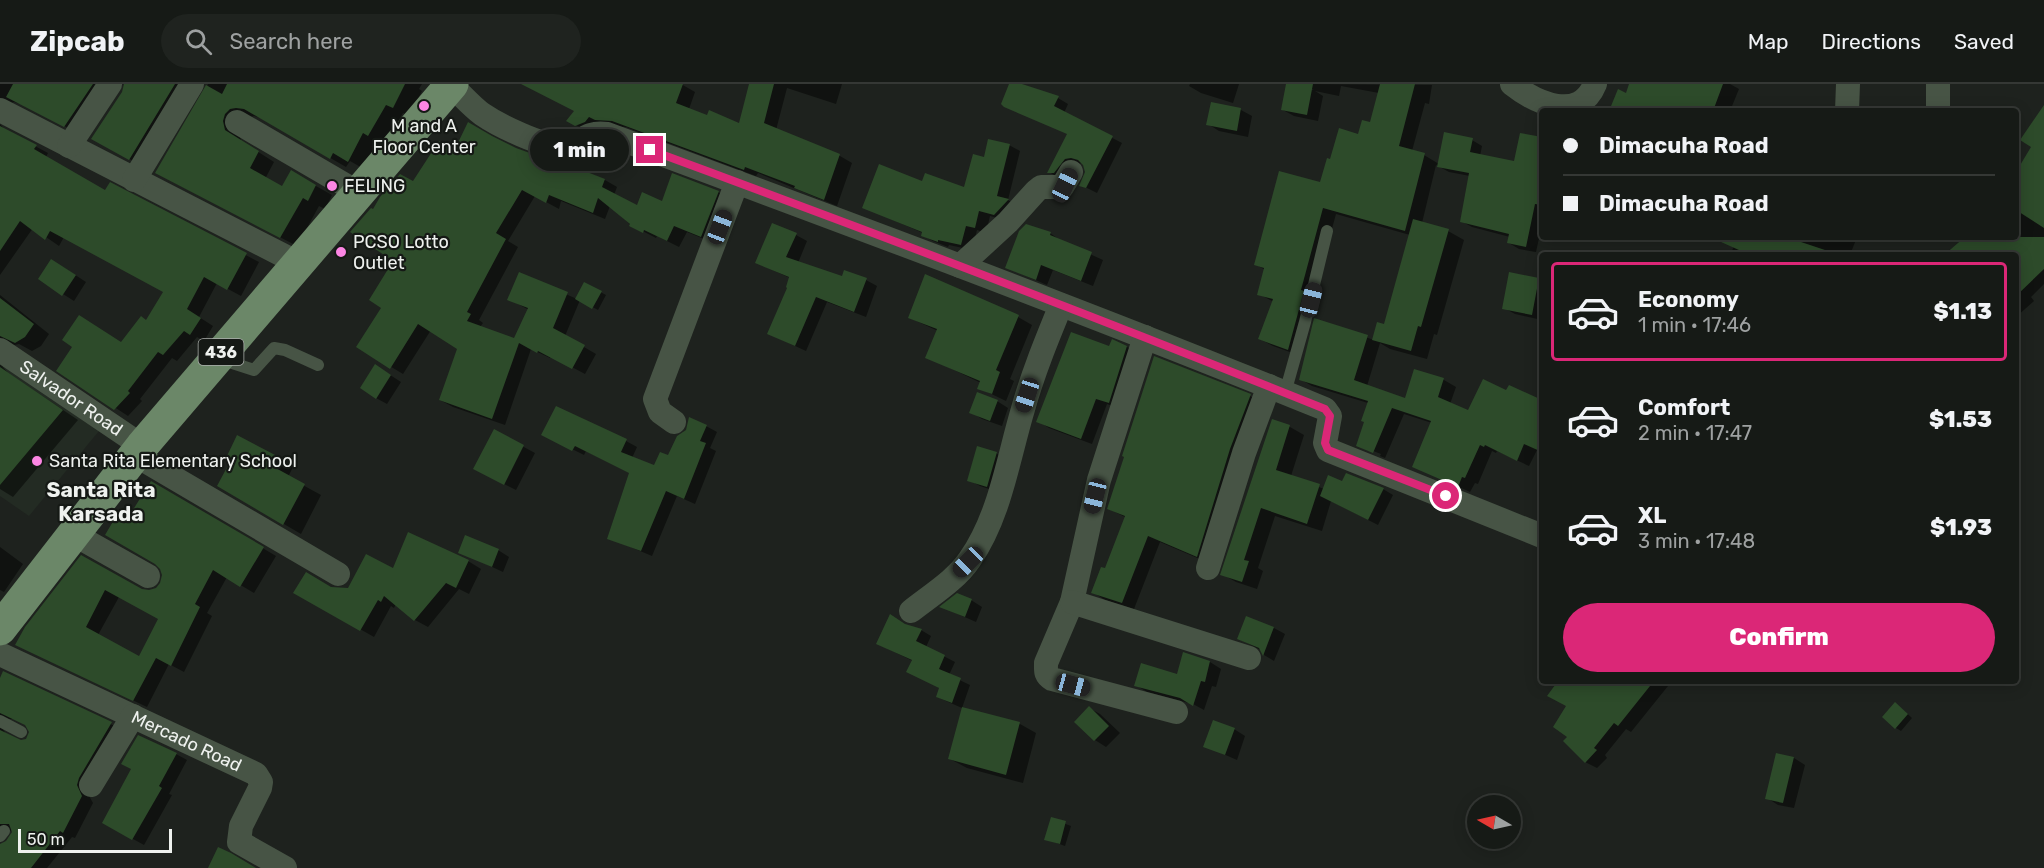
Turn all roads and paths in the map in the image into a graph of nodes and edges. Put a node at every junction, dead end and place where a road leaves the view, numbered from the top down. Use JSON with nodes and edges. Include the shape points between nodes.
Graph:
{"nodes":[{"id":1,"x":110,"y":84,"type":"edge"},
{"id":2,"x":192,"y":84,"type":"edge"},
{"id":3,"x":1512,"y":84,"type":"edge"},
{"id":4,"x":1848,"y":84,"type":"edge"},
{"id":5,"x":1938,"y":84,"type":"edge"},
{"id":6,"x":452,"y":85,"type":"edge"},
{"id":7,"x":1588,"y":98,"type":"edge"},
{"id":8,"x":1847,"y":108,"type":"edge"},
{"id":9,"x":1938,"y":108,"type":"edge"},
{"id":10,"x":0,"y":110,"type":"edge"},
{"id":11,"x":237,"y":122,"type":"dead end"},
{"id":12,"x":69,"y":146,"type":"junction"},
{"id":13,"x":1071,"y":172,"type":"dead end"},
{"id":14,"x":134,"y":180,"type":"junction"},
{"id":15,"x":737,"y":182,"type":"junction"},
{"id":16,"x":359,"y":193,"type":"junction"},
{"id":17,"x":1327,"y":231,"type":"dead end"},
{"id":18,"x":298,"y":263,"type":"junction"},
{"id":19,"x":960,"y":266,"type":"junction"},
{"id":20,"x":1061,"y":305,"type":"junction"},
{"id":21,"x":1144,"y":337,"type":"junction"},
{"id":22,"x":0,"y":350,"type":"edge"},
{"id":23,"x":216,"y":357,"type":"junction"},
{"id":24,"x":318,"y":365,"type":"dead end"},
{"id":25,"x":1277,"y":390,"type":"junction"},
{"id":26,"x":674,"y":422,"type":"dead end"},
{"id":27,"x":139,"y":451,"type":"junction"},
{"id":28,"x":75,"y":535,"type":"junction"},
{"id":29,"x":1539,"y":535,"type":"edge"},
{"id":30,"x":1208,"y":568,"type":"dead end"},
{"id":31,"x":338,"y":574,"type":"dead end"},
{"id":32,"x":148,"y":576,"type":"dead end"},
{"id":33,"x":1072,"y":602,"type":"junction"},
{"id":34,"x":911,"y":611,"type":"dead end"},
{"id":35,"x":0,"y":629,"type":"edge"},
{"id":36,"x":0,"y":654,"type":"edge"},
{"id":37,"x":1249,"y":658,"type":"dead end"},
{"id":38,"x":1176,"y":712,"type":"dead end"},
{"id":39,"x":133,"y":716,"type":"junction"},
{"id":40,"x":0,"y":721,"type":"edge"},
{"id":41,"x":21,"y":732,"type":"dead end"},
{"id":42,"x":91,"y":785,"type":"dead end"},
{"id":43,"x":285,"y":868,"type":"edge"}],
"edges":[{"from":1,"to":12,"type":"street"},
{"from":2,"to":14,"type":"street"},
{"from":3,"to":7,"type":"street","via":[[1547,104],[1566,106]]},
{"from":4,"to":8,"type":"street"},
{"from":5,"to":9,"type":"street"},
{"from":6,"to":15,"type":"street","via":[[482,114],[542,143],[562,147],[585,136],[607,134]]},
{"from":6,"to":16,"type":"main road","number":"436"},
{"from":10,"to":12,"type":"street"},
{"from":11,"to":16,"type":"street"},
{"from":12,"to":14,"type":"street"},
{"from":13,"to":19,"type":"street","via":[[1062,187],[1036,190]]},
{"from":14,"to":18,"type":"street"},
{"from":15,"to":19,"type":"street"},
{"from":15,"to":26,"type":"street","via":[[655,399],[660,412]]},
{"from":16,"to":18,"type":"main road","number":"436"},
{"from":17,"to":25,"type":"lane","via":[[1305,322]]},
{"from":18,"to":23,"type":"main road","number":"436"},
{"from":19,"to":20,"type":"street"},
{"from":20,"to":21,"type":"street"},
{"from":20,"to":34,"type":"street","via":[[1031,382],[982,540],[968,562]]},
{"from":21,"to":25,"type":"street"},
{"from":21,"to":33,"type":"street","via":[[1099,480]]},
{"from":22,"to":27,"type":"street","name":"Salvador Road"},
{"from":23,"to":24,"type":"lane","via":[[252,370],[271,350],[279,348]]},
{"from":23,"to":27,"type":"main road","number":"436"},
{"from":25,"to":29,"type":"street","via":[[1328,412],[1328,450]]},
{"from":25,"to":30,"type":"street","via":[[1244,453]]},
{"from":27,"to":28,"type":"main road","number":"436"},
{"from":27,"to":31,"type":"street","name":"Salvador Road"},
{"from":28,"to":32,"type":"street"},
{"from":28,"to":35,"type":"main road","number":"436"},
{"from":33,"to":37,"type":"street"},
{"from":33,"to":38,"type":"street","via":[[1046,663],[1048,676]]},
{"from":36,"to":39,"type":"street","name":"Mercado Road"},
{"from":39,"to":42,"type":"street"},
{"from":39,"to":43,"type":"street","name":"Mercado Road","via":[[256,774],[260,788],[241,826],[239,842]]},
{"from":40,"to":41,"type":"lane"}]}
